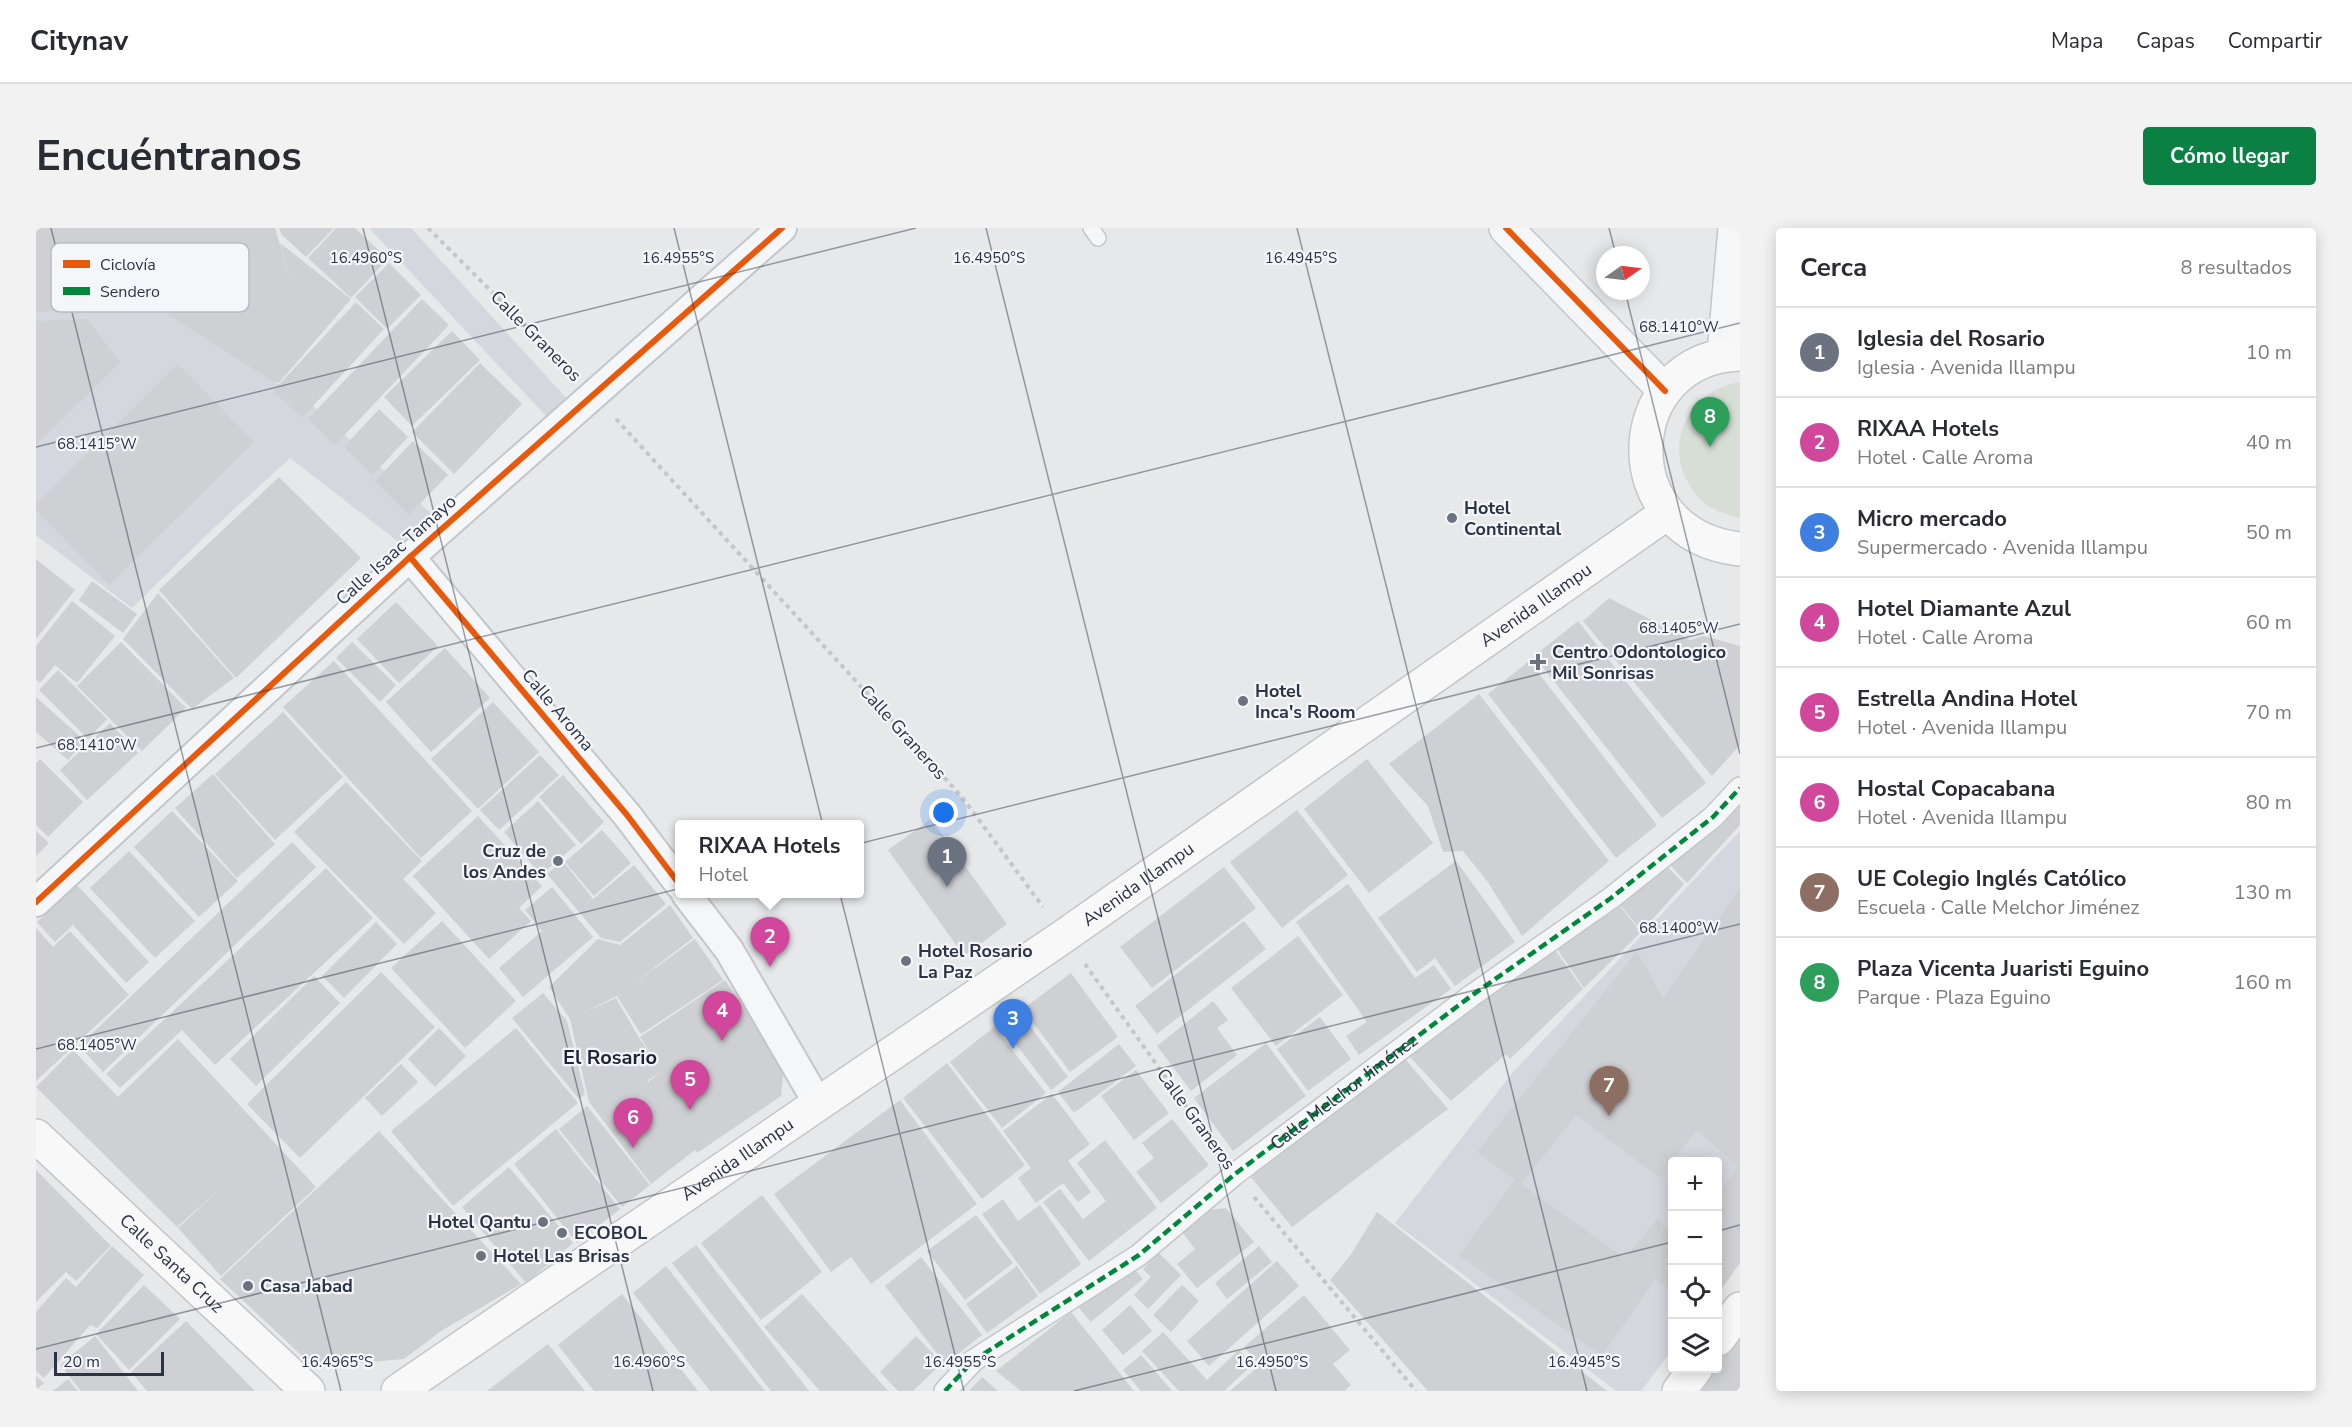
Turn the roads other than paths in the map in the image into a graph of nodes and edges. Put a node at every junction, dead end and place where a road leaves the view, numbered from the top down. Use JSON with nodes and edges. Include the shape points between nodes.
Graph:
{"nodes":[{"id":1,"x":782,"y":228,"type":"edge"},
{"id":2,"x":1506,"y":228,"type":"edge"},
{"id":3,"x":1735,"y":228,"type":"edge"},
{"id":4,"x":1732,"y":354,"type":"edge"},
{"id":5,"x":1665,"y":391,"type":"junction"},
{"id":6,"x":1667,"y":513,"type":"junction"},
{"id":7,"x":1740,"y":549,"type":"edge"},
{"id":8,"x":410,"y":557,"type":"junction"},
{"id":9,"x":1740,"y":788,"type":"edge"},
{"id":10,"x":675,"y":878,"type":"edge"},
{"id":11,"x":689,"y":898,"type":"edge"},
{"id":12,"x":36,"y":902,"type":"edge"},
{"id":13,"x":819,"y":1105,"type":"junction"},
{"id":14,"x":36,"y":1136,"type":"edge"},
{"id":15,"x":1740,"y":1309,"type":"edge"},
{"id":16,"x":1722,"y":1334,"type":"edge"},
{"id":17,"x":1692,"y":1373,"type":"edge"},
{"id":18,"x":308,"y":1391,"type":"edge"},
{"id":19,"x":398,"y":1391,"type":"edge"},
{"id":20,"x":945,"y":1391,"type":"edge"},
{"id":21,"x":1679,"y":1391,"type":"edge"}],
"edges":[{"from":1,"to":8,"type":"street","name":"Calle Isaac Tamayo"},
{"from":2,"to":5,"type":"street"},
{"from":3,"to":4,"type":"street"},
{"from":4,"to":5,"type":"main road","via":[[1702,362],[1681,374]]},
{"from":5,"to":6,"type":"main road","via":[[1650,420],[1644,452],[1651,485]]},
{"from":6,"to":7,"type":"main road","via":[[1690,534],[1718,546]]},
{"from":6,"to":13,"type":"main road","name":"Avenida Illampu"},
{"from":8,"to":10,"type":"street","name":"Calle Aroma","via":[[627,815]]},
{"from":8,"to":12,"type":"street","name":"Calle Isaac Tamayo"},
{"from":9,"to":20,"type":"street","name":"Calle Melchor Jiménez","via":[[1713,817],[1611,898],[1471,996],[1235,1174],[1139,1255],[974,1360]]},
{"from":11,"to":13,"type":"street","via":[[729,950]]},
{"from":13,"to":19,"type":"main road","name":"Avenida Illampu"},
{"from":14,"to":18,"type":"main road","name":"Calle Santa Cruz"},
{"from":15,"to":16,"type":"main road"},
{"from":17,"to":21,"type":"main road"}]}
